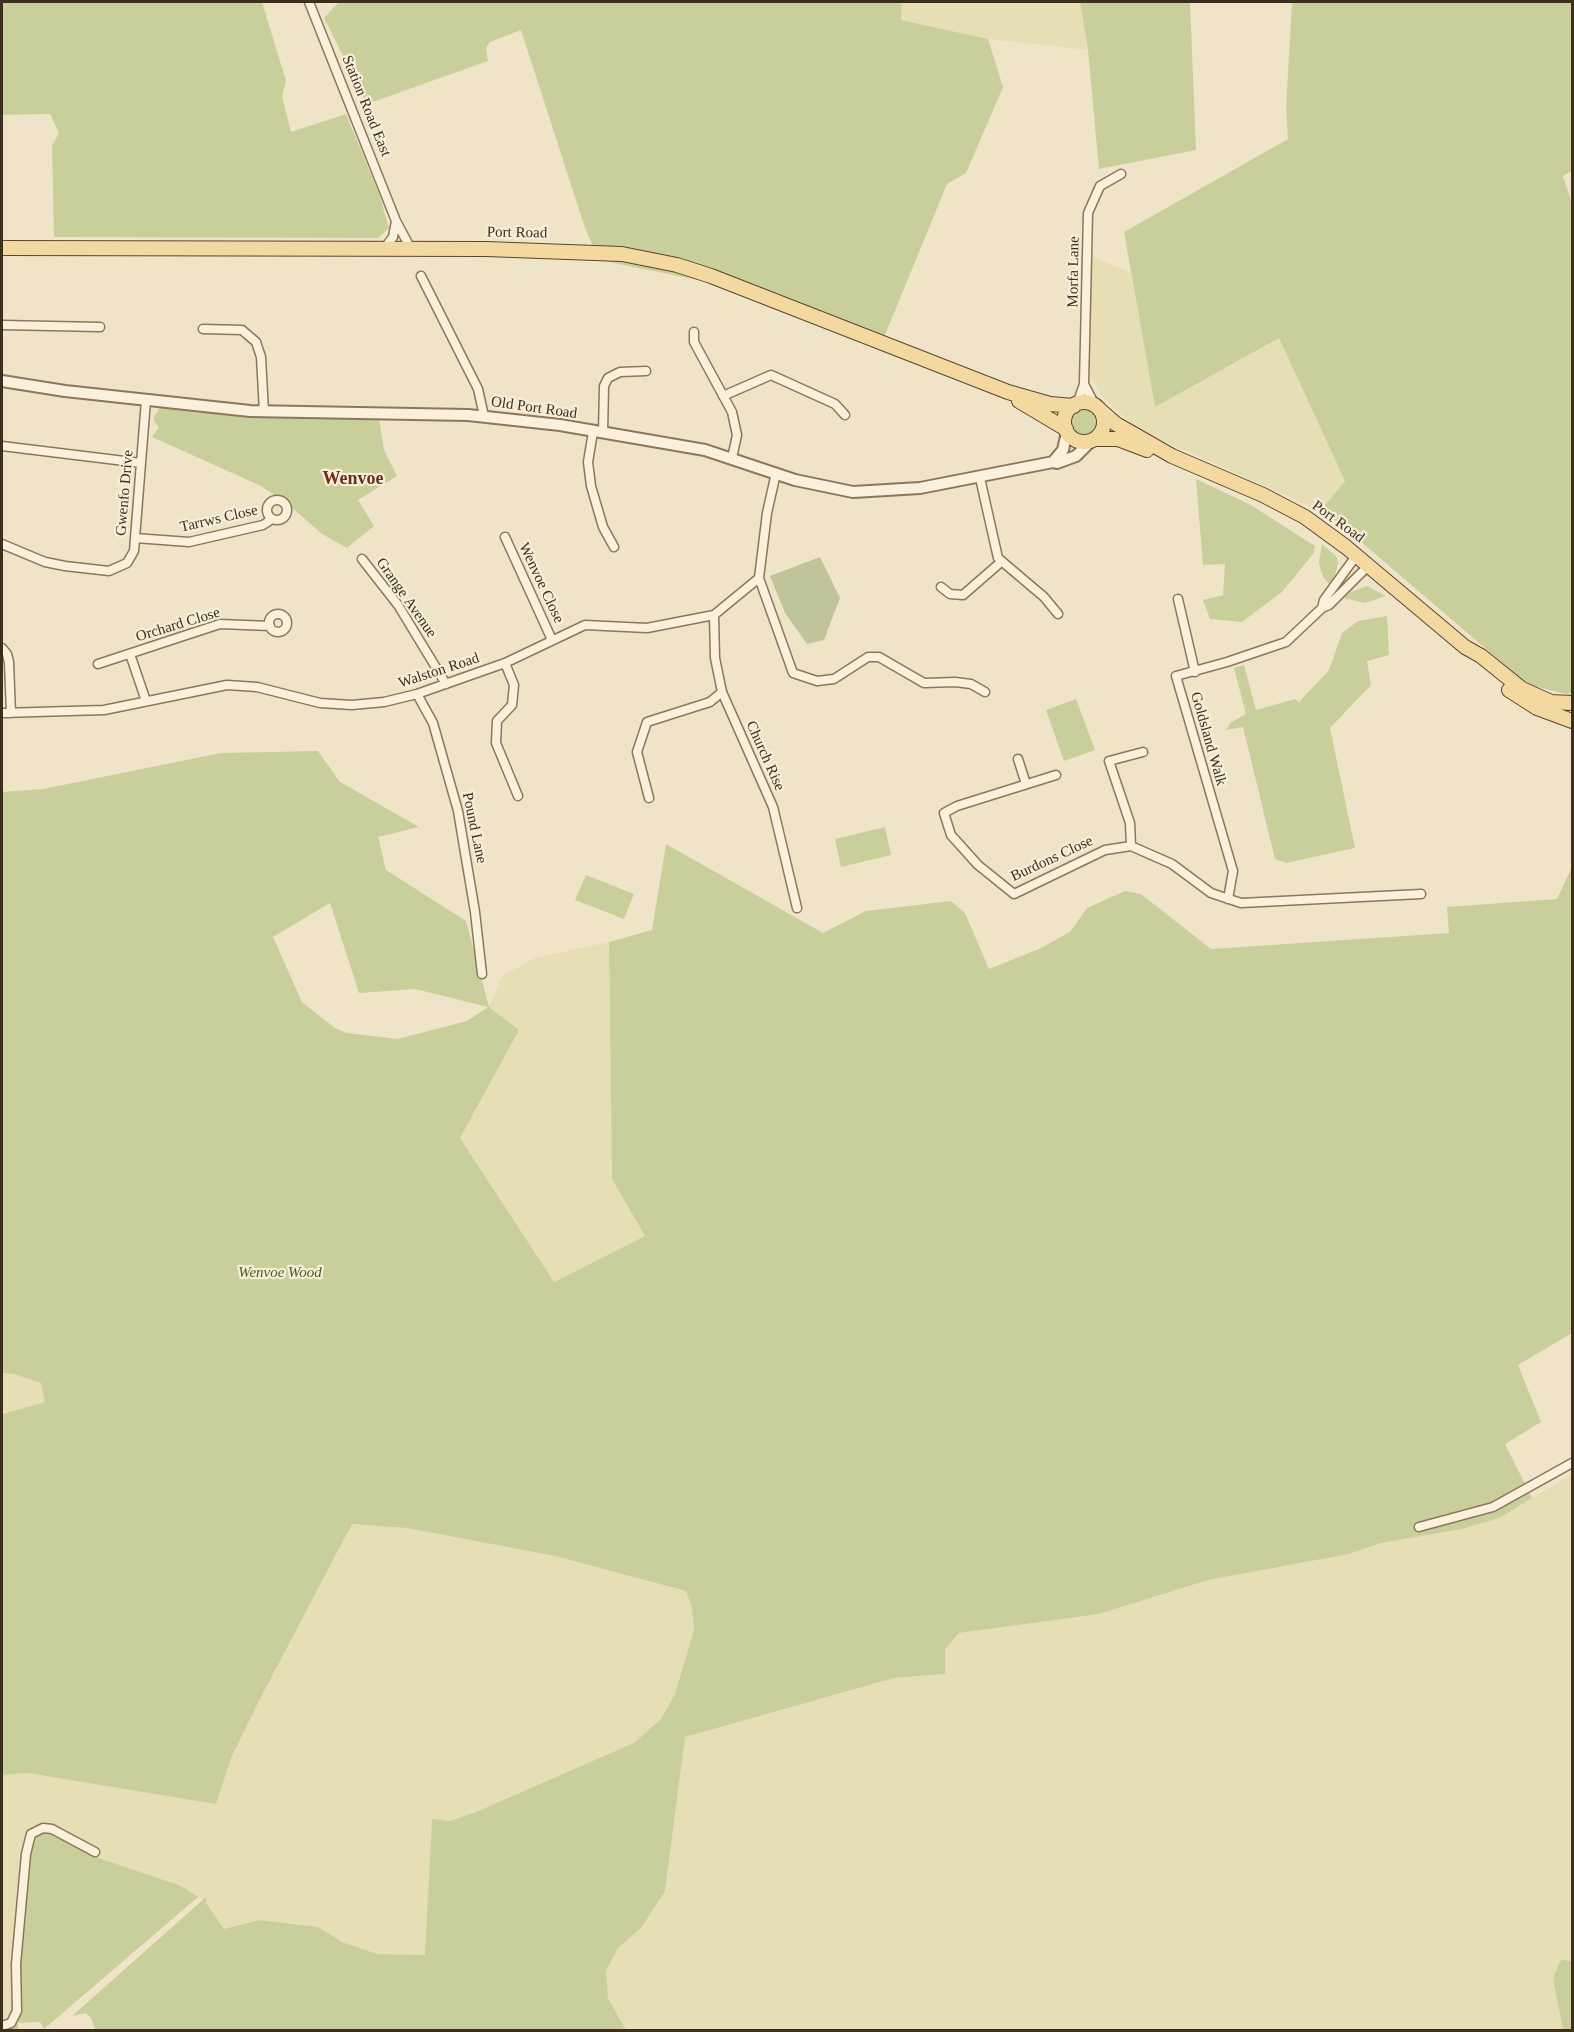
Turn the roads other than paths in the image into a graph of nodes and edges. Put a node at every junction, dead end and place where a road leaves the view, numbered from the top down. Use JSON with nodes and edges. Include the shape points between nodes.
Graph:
{"nodes":[{"id":1,"x":309,"y":2,"type":"edge"},
{"id":2,"x":1121,"y":174,"type":"dead end"},
{"id":3,"x":396,"y":221,"type":"junction"},
{"id":4,"x":2,"y":248,"type":"edge"},
{"id":5,"x":384,"y":249,"type":"junction"},
{"id":6,"x":411,"y":249,"type":"junction"},
{"id":7,"x":421,"y":276,"type":"dead end"},
{"id":8,"x":2,"y":325,"type":"edge"},
{"id":9,"x":100,"y":327,"type":"dead end"},
{"id":10,"x":203,"y":329,"type":"dead end"},
{"id":11,"x":694,"y":332,"type":"dead end"},
{"id":12,"x":646,"y":371,"type":"dead end"},
{"id":13,"x":2,"y":381,"type":"edge"},
{"id":14,"x":1084,"y":384,"type":"junction"},
{"id":15,"x":1008,"y":392,"type":"junction"},
{"id":16,"x":723,"y":396,"type":"junction"},
{"id":17,"x":146,"y":400,"type":"junction"},
{"id":18,"x":1075,"y":405,"type":"junction"},
{"id":19,"x":1098,"y":408,"type":"junction"},
{"id":20,"x":264,"y":412,"type":"junction"},
{"id":21,"x":845,"y":415,"type":"dead end"},
{"id":22,"x":484,"y":416,"type":"junction"},
{"id":23,"x":1066,"y":430,"type":"junction"},
{"id":24,"x":598,"y":432,"type":"junction"},
{"id":25,"x":1093,"y":440,"type":"junction"},
{"id":26,"x":2,"y":446,"type":"edge"},
{"id":27,"x":1172,"y":456,"type":"junction"},
{"id":28,"x":732,"y":458,"type":"junction"},
{"id":29,"x":1053,"y":462,"type":"junction"},
{"id":30,"x":141,"y":463,"type":"junction"},
{"id":31,"x":776,"y":473,"type":"junction"},
{"id":32,"x":980,"y":478,"type":"junction"},
{"id":33,"x":272,"y":519,"type":"dead end"},
{"id":34,"x":505,"y":537,"type":"dead end"},
{"id":35,"x":135,"y":538,"type":"junction"},
{"id":36,"x":2,"y":544,"type":"edge"},
{"id":37,"x":614,"y":547,"type":"dead end"},
{"id":38,"x":1356,"y":556,"type":"junction"},
{"id":39,"x":362,"y":559,"type":"dead end"},
{"id":40,"x":1001,"y":562,"type":"junction"},
{"id":41,"x":1368,"y":566,"type":"junction"},
{"id":42,"x":759,"y":579,"type":"junction"},
{"id":43,"x":941,"y":587,"type":"dead end"},
{"id":44,"x":1178,"y":599,"type":"dead end"},
{"id":45,"x":1322,"y":608,"type":"junction"},
{"id":46,"x":1058,"y":614,"type":"dead end"},
{"id":47,"x":714,"y":615,"type":"junction"},
{"id":48,"x":270,"y":626,"type":"dead end"},
{"id":49,"x":552,"y":640,"type":"junction"},
{"id":50,"x":1465,"y":647,"type":"junction"},
{"id":51,"x":2,"y":648,"type":"edge"},
{"id":52,"x":130,"y":654,"type":"junction"},
{"id":53,"x":505,"y":663,"type":"junction"},
{"id":54,"x":98,"y":664,"type":"dead end"},
{"id":55,"x":1195,"y":672,"type":"junction"},
{"id":56,"x":446,"y":684,"type":"junction"},
{"id":57,"x":985,"y":692,"type":"dead end"},
{"id":58,"x":722,"y":693,"type":"junction"},
{"id":59,"x":417,"y":694,"type":"junction"},
{"id":60,"x":147,"y":701,"type":"junction"},
{"id":61,"x":1572,"y":704,"type":"edge"},
{"id":62,"x":2,"y":713,"type":"edge"},
{"id":63,"x":11,"y":713,"type":"junction"},
{"id":64,"x":1572,"y":721,"type":"edge"},
{"id":65,"x":1143,"y":752,"type":"dead end"},
{"id":66,"x":1018,"y":759,"type":"dead end"},
{"id":67,"x":1056,"y":775,"type":"dead end"},
{"id":68,"x":1026,"y":784,"type":"junction"},
{"id":69,"x":518,"y":796,"type":"dead end"},
{"id":70,"x":649,"y":798,"type":"dead end"},
{"id":71,"x":1131,"y":846,"type":"junction"},
{"id":72,"x":1421,"y":894,"type":"dead end"},
{"id":73,"x":1228,"y":899,"type":"junction"},
{"id":74,"x":797,"y":908,"type":"dead end"},
{"id":75,"x":482,"y":974,"type":"dead end"},
{"id":76,"x":1572,"y":1463,"type":"edge"},
{"id":77,"x":1419,"y":1527,"type":"dead end"},
{"id":78,"x":95,"y":1852,"type":"dead end"},
{"id":79,"x":2,"y":2026,"type":"edge"}],
"edges":[{"from":1,"to":3,"type":"street","name":"Station Road East"},
{"from":2,"to":14,"type":"street","name":"Morfa Lane","via":[[1100,186],[1088,213]]},
{"from":3,"to":5,"type":"street","via":[[393,237]]},
{"from":3,"to":6,"type":"street","name":"Station Road East"},
{"from":4,"to":5,"type":"main road","name":"Port Road"},
{"from":5,"to":6,"type":"main road","name":"Port Road"},
{"from":6,"to":15,"type":"main road","name":"Port Road","via":[[602,252],[677,265]]},
{"from":7,"to":22,"type":"street","via":[[478,389]]},
{"from":8,"to":9,"type":"street"},
{"from":10,"to":20,"type":"street","via":[[242,330],[255,342],[261,357]]},
{"from":11,"to":16,"type":"street","via":[[694,342]]},
{"from":12,"to":24,"type":"street","via":[[620,372],[608,378]]},
{"from":13,"to":17,"type":"street","name":"Old Port Road"},
{"from":14,"to":18,"type":"street","name":"Morfa Lane"},
{"from":14,"to":19,"type":"street","name":"Morfa Lane"},
{"from":15,"to":18,"type":"main road","name":"Port Road","via":[[1050,404]]},
{"from":15,"to":23,"type":"main road","name":"Port Road"},
{"from":16,"to":21,"type":"street","via":[[771,375],[835,404]]},
{"from":16,"to":28,"type":"street","via":[[732,412],[737,435]]},
{"from":17,"to":20,"type":"street","name":"Old Port Road"},
{"from":17,"to":30,"type":"street","name":"Gwenfo Drive"},
{"from":18,"to":19,"type":"main road","name":"Port Road","via":[[1088,403]]},
{"from":18,"to":23,"type":"main road","via":[[1065,416]]},
{"from":19,"to":25,"type":"main road","via":[[1104,428]]},
{"from":19,"to":27,"type":"main road","name":"Port Road","via":[[1116,424]]},
{"from":20,"to":22,"type":"street","name":"Old Port Road"},
{"from":22,"to":24,"type":"street","name":"Old Port Road"},
{"from":23,"to":25,"type":"main road","name":"Port Road","via":[[1077,441]]},
{"from":23,"to":29,"type":"street","via":[[1063,450]]},
{"from":24,"to":28,"type":"street","name":"Old Port Road"},
{"from":24,"to":37,"type":"street","via":[[588,462],[591,486]]},
{"from":25,"to":27,"type":"main road","name":"Port Road","via":[[1118,440]]},
{"from":25,"to":29,"type":"street","name":"Old Port Road","via":[[1076,456]]},
{"from":26,"to":30,"type":"street"},
{"from":27,"to":38,"type":"main road","name":"Port Road","via":[[1263,495],[1310,521]]},
{"from":28,"to":31,"type":"street","name":"Old Port Road"},
{"from":29,"to":32,"type":"street","name":"Old Port Road"},
{"from":30,"to":35,"type":"street","name":"Gwenfo Drive"},
{"from":31,"to":32,"type":"street","name":"Old Port Road","via":[[835,489],[871,492]]},
{"from":31,"to":42,"type":"street"},
{"from":32,"to":40,"type":"street","via":[[993,544]]},
{"from":33,"to":35,"type":"street","name":"Tarrws Close","via":[[263,525],[189,543]]},
{"from":34,"to":49,"type":"street","name":"Wenvoe Close"},
{"from":35,"to":36,"type":"street","name":"Gwenfo Drive","via":[[134,551],[127,563],[109,571],[48,563]]},
{"from":38,"to":41,"type":"main road","name":"Port Road"},
{"from":38,"to":45,"type":"street","name":"Goldsland Walk"},
{"from":39,"to":56,"type":"street","name":"Grange Avenue","via":[[398,605]]},
{"from":40,"to":43,"type":"street","via":[[963,595],[950,594]]},
{"from":40,"to":46,"type":"street","via":[[1044,597]]},
{"from":41,"to":45,"type":"street","name":"Goldsland Walk"},
{"from":41,"to":50,"type":"main road","name":"Port Road"},
{"from":42,"to":47,"type":"street","name":"Walston Road"},
{"from":42,"to":57,"type":"street","via":[[793,673],[817,681],[834,679],[868,657],[879,657],[924,683],[971,684]]},
{"from":44,"to":55,"type":"street"},
{"from":45,"to":55,"type":"street","name":"Goldsland Walk","via":[[1286,642]]},
{"from":47,"to":49,"type":"street","name":"Walston Road","via":[[647,628],[585,625]]},
{"from":47,"to":58,"type":"street","name":"Church Rise","via":[[715,658]]},
{"from":48,"to":52,"type":"street","name":"Orchard Close","via":[[220,624]]},
{"from":49,"to":53,"type":"street","name":"Walston Road"},
{"from":50,"to":61,"type":"main road","name":"Port Road","via":[[1522,689],[1551,702]]},
{"from":50,"to":64,"type":"main road","name":"Port Road","via":[[1476,662],[1528,703]]},
{"from":51,"to":63,"type":"street","via":[[9,662]]},
{"from":52,"to":54,"type":"street","name":"Orchard Close"},
{"from":52,"to":60,"type":"street","name":"Orchard Close"},
{"from":53,"to":56,"type":"street","name":"Walston Road"},
{"from":53,"to":69,"type":"street","via":[[514,685],[512,705],[497,721],[496,743]]},
{"from":55,"to":73,"type":"street","name":"Goldsland Walk","via":[[1176,676],[1233,871]]},
{"from":56,"to":59,"type":"street","name":"Walston Road"},
{"from":58,"to":70,"type":"street","via":[[710,702],[647,722],[637,752]]},
{"from":58,"to":74,"type":"street","name":"Church Rise","via":[[773,807]]},
{"from":59,"to":60,"type":"street","name":"Walston Road","via":[[352,705],[320,703],[257,687],[227,685]]},
{"from":59,"to":75,"type":"street","name":"Pound Lane","via":[[433,723],[458,811]]},
{"from":60,"to":63,"type":"street","name":"Walston Road","via":[[104,710]]},
{"from":62,"to":63,"type":"street","name":"Walston Road"},
{"from":65,"to":71,"type":"street","via":[[1109,761],[1130,823]]},
{"from":66,"to":68,"type":"street"},
{"from":67,"to":68,"type":"street","name":"Burdons Close"},
{"from":68,"to":71,"type":"street","name":"Burdons Close","via":[[944,813],[951,835],[978,865],[1014,894],[1105,850]]},
{"from":71,"to":73,"type":"street","via":[[1164,859],[1211,893]]},
{"from":72,"to":73,"type":"street","via":[[1241,903]]},
{"from":76,"to":77,"type":"street","via":[[1493,1507]]},
{"from":78,"to":79,"type":"street","via":[[52,1829],[43,1828],[31,1834],[16,1964],[17,2011],[11,2023]]}]}
